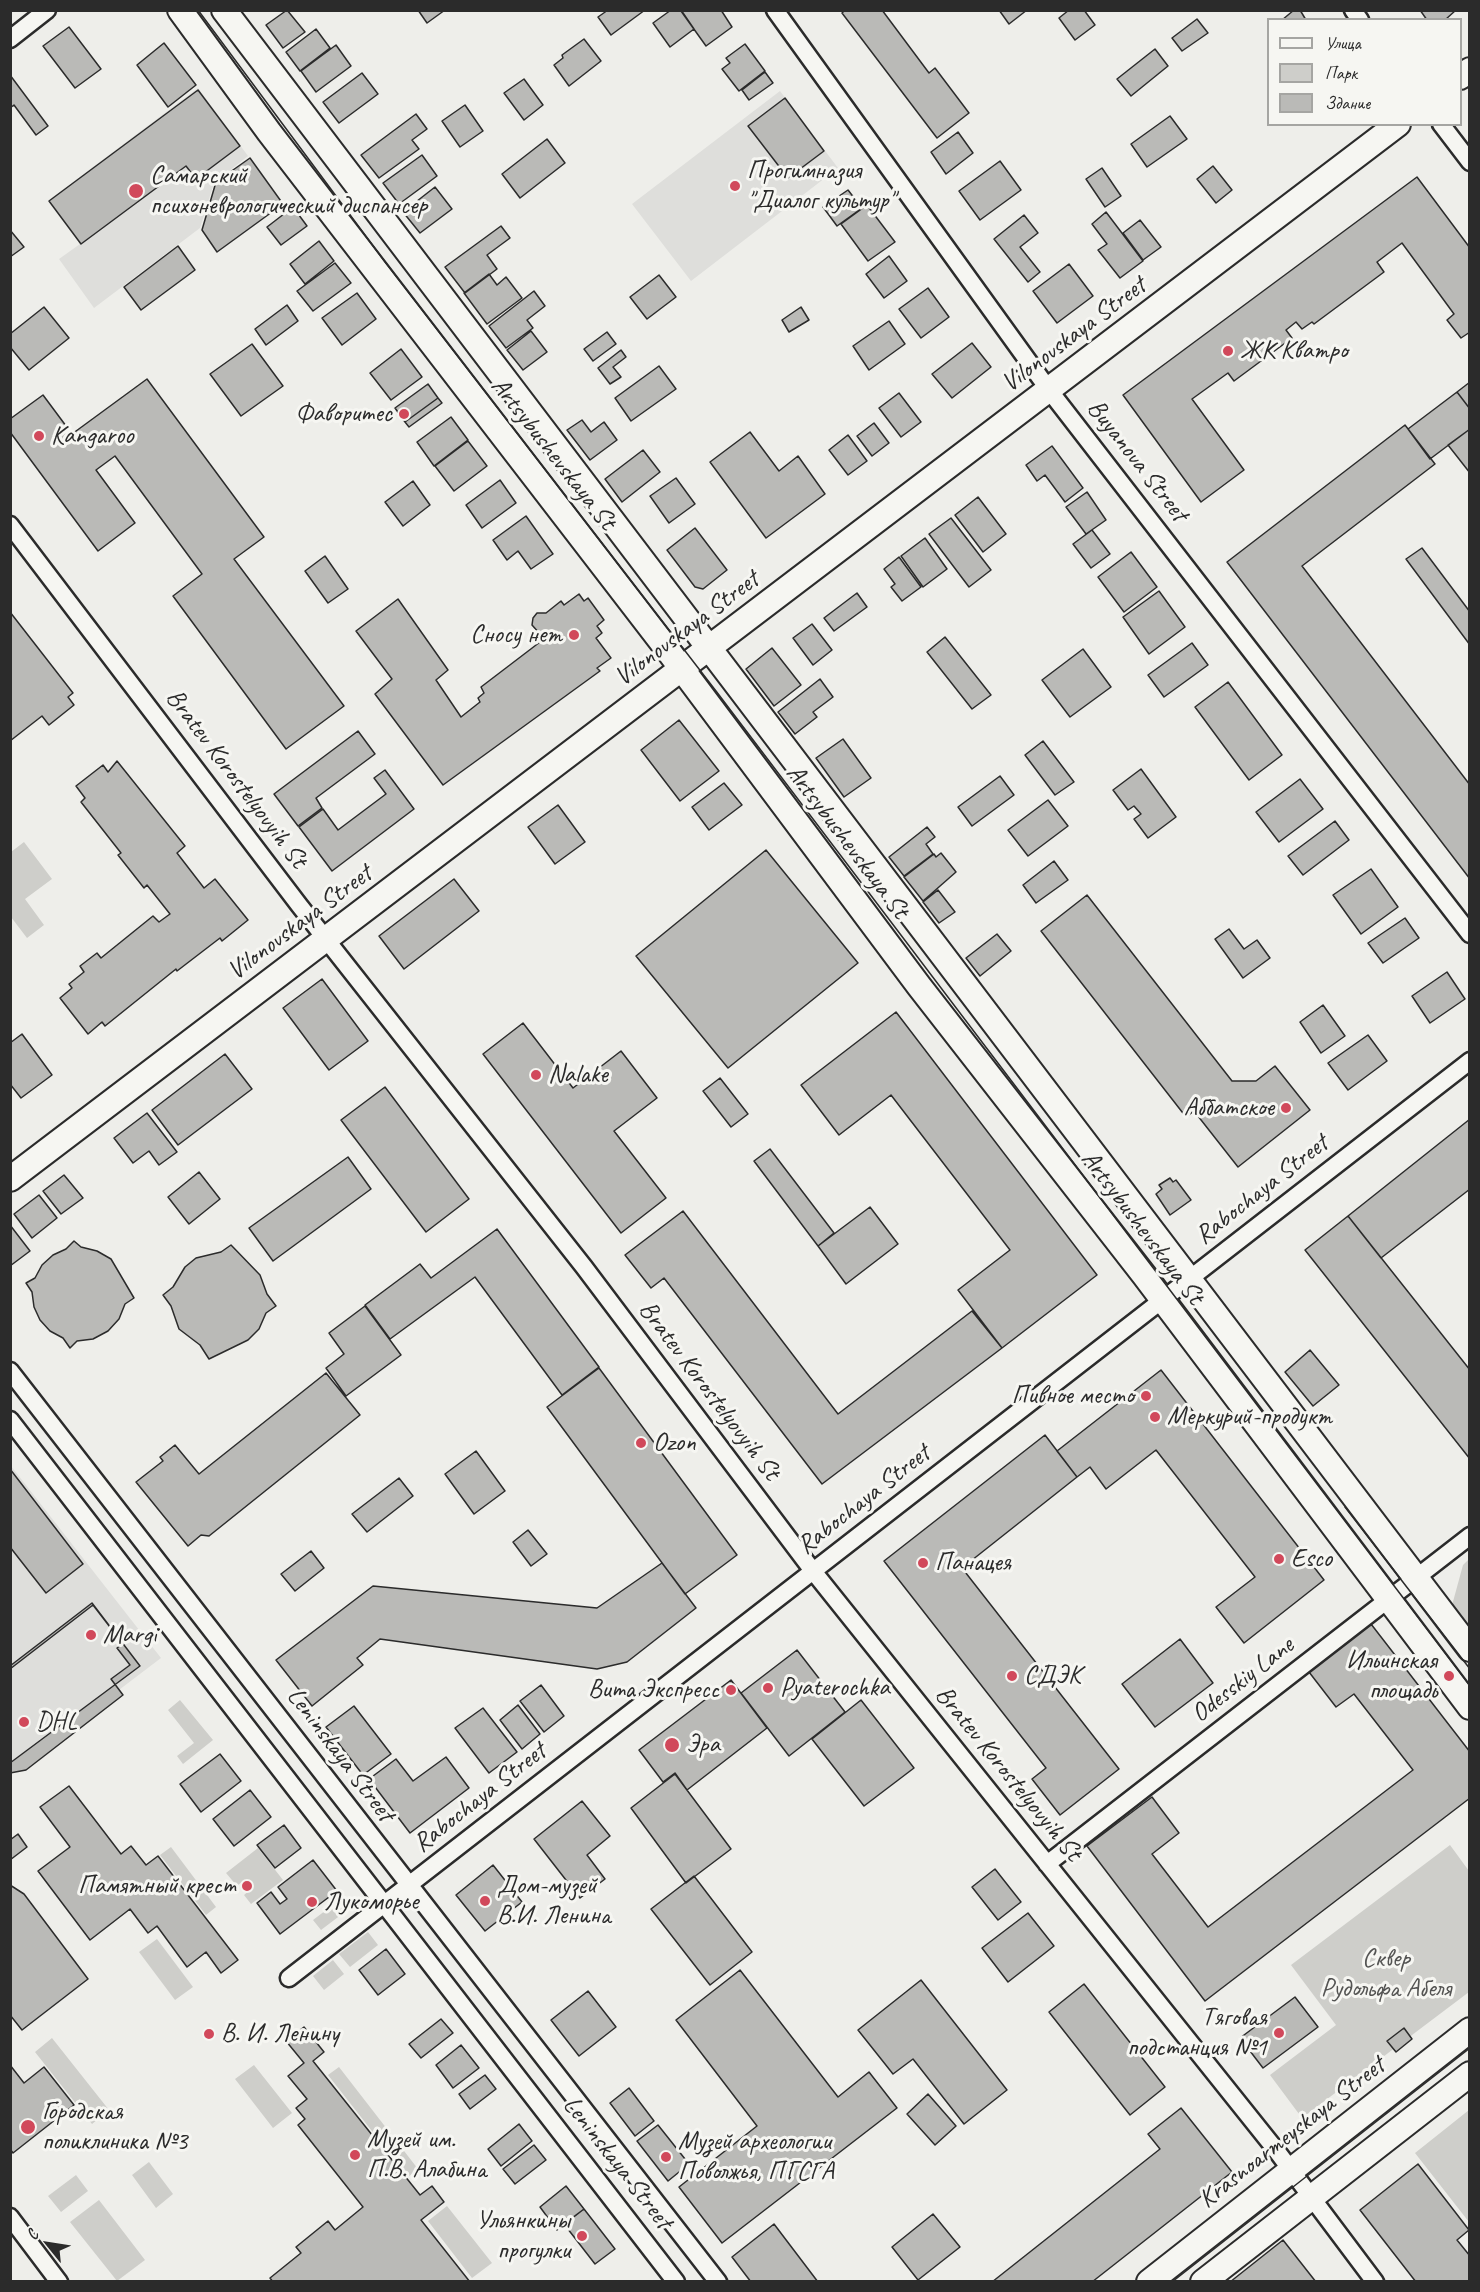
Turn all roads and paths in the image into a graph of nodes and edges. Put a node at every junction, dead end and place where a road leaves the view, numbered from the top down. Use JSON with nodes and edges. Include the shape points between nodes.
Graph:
{"nodes":[{"id":1,"x":48,"y":10,"type":"edge"},
{"id":2,"x":180,"y":10,"type":"edge"},
{"id":3,"x":224,"y":10,"type":"edge"},
{"id":4,"x":775,"y":10,"type":"edge"},
{"id":5,"x":10,"y":39,"type":"edge"},
{"id":6,"x":1395,"y":126,"type":"edge"},
{"id":7,"x":1443,"y":126,"type":"edge"},
{"id":8,"x":1470,"y":162,"type":"edge"},
{"id":9,"x":1049,"y":390,"type":"junction"},
{"id":10,"x":10,"y":525,"type":"edge"},
{"id":11,"x":708,"y":649,"type":"junction"},
{"id":12,"x":681,"y":669,"type":"junction"},
{"id":13,"x":1470,"y":934,"type":"edge"},
{"id":14,"x":326,"y":939,"type":"junction"},
{"id":15,"x":1470,"y":1061,"type":"edge"},
{"id":16,"x":10,"y":1179,"type":"edge"},
{"id":17,"x":1188,"y":1280,"type":"junction"},
{"id":18,"x":1162,"y":1300,"type":"junction"},
{"id":19,"x":10,"y":1371,"type":"edge"},
{"id":20,"x":10,"y":1420,"type":"edge"},
{"id":21,"x":1470,"y":1536,"type":"edge"},
{"id":22,"x":813,"y":1571,"type":"junction"},
{"id":23,"x":1415,"y":1578,"type":"junction"},
{"id":24,"x":1387,"y":1600,"type":"junction"},
{"id":25,"x":1470,"y":1649,"type":"edge"},
{"id":26,"x":1470,"y":1707,"type":"edge"},
{"id":27,"x":1047,"y":1864,"type":"junction"},
{"id":28,"x":407,"y":1887,"type":"junction"},
{"id":29,"x":384,"y":1905,"type":"junction"},
{"id":30,"x":289,"y":1978,"type":"dead end"},
{"id":31,"x":1470,"y":2030,"type":"edge"},
{"id":32,"x":1470,"y":2074,"type":"edge"},
{"id":33,"x":1291,"y":2170,"type":"junction"},
{"id":34,"x":1312,"y":2197,"type":"junction"},
{"id":35,"x":10,"y":2217,"type":"edge"},
{"id":36,"x":59,"y":2282,"type":"edge"},
{"id":37,"x":676,"y":2282,"type":"edge"},
{"id":38,"x":718,"y":2282,"type":"edge"},
{"id":39,"x":1149,"y":2282,"type":"edge"},
{"id":40,"x":1203,"y":2282,"type":"edge"},
{"id":41,"x":1375,"y":2282,"type":"edge"}],
"edges":[{"from":1,"to":5,"type":"street"},
{"from":2,"to":12,"type":"main road","name":"Artsybushevskaya St"},
{"from":3,"to":11,"type":"main road","name":"Artsybushevskaya St"},
{"from":4,"to":9,"type":"street","name":"Buyanova Street"},
{"from":6,"to":9,"type":"main road","name":"Vilonovskaya Street"},
{"from":7,"to":8,"type":"street"},
{"from":9,"to":11,"type":"main road","name":"Vilonovskaya Street"},
{"from":9,"to":13,"type":"street","name":"Buyanova Street"},
{"from":10,"to":14,"type":"street","name":"Bratev Korostelyovyih St"},
{"from":11,"to":12,"type":"main road","name":"Vilonovskaya Street"},
{"from":11,"to":17,"type":"main road","name":"Artsybushevskaya St"},
{"from":12,"to":14,"type":"main road","name":"Vilonovskaya Street"},
{"from":12,"to":18,"type":"main road","name":"Artsybushevskaya St"},
{"from":14,"to":16,"type":"main road","name":"Vilonovskaya Street"},
{"from":14,"to":22,"type":"street","name":"Bratev Korostelyovyih St","via":[[584,1267]]},
{"from":15,"to":17,"type":"street","name":"Rabochaya Street"},
{"from":17,"to":18,"type":"street","name":"Rabochaya Street"},
{"from":17,"to":23,"type":"main road","name":"Artsybushevskaya St"},
{"from":18,"to":22,"type":"street","name":"Rabochaya Street"},
{"from":18,"to":24,"type":"main road","name":"Artsybushevskaya St"},
{"from":19,"to":28,"type":"street","name":"Leninskaya Street"},
{"from":20,"to":29,"type":"street","name":"Leninskaya Street"},
{"from":21,"to":23,"type":"street","name":"Odesskiy Lane"},
{"from":22,"to":27,"type":"street","name":"Bratev Korostelyovyih St"},
{"from":22,"to":28,"type":"street","name":"Rabochaya Street"},
{"from":23,"to":24,"type":"street","name":"Odesskiy Lane"},
{"from":23,"to":25,"type":"main road","name":"Artsybushevskaya St"},
{"from":24,"to":26,"type":"main road","name":"Artsybushevskaya St"},
{"from":24,"to":27,"type":"street","name":"Odesskiy Lane"},
{"from":27,"to":33,"type":"street","name":"Bratev Korostelyovyih St"},
{"from":28,"to":29,"type":"street","name":"Rabochaya Street"},
{"from":28,"to":38,"type":"street","name":"Leninskaya Street"},
{"from":29,"to":30,"type":"street","name":"Rabochaya Street"},
{"from":29,"to":37,"type":"street","name":"Leninskaya Street"},
{"from":31,"to":33,"type":"main road","name":"Krasnoarmeyskaya Street"},
{"from":32,"to":34,"type":"main road"},
{"from":33,"to":34,"type":"street","name":"Bratev Korostelyovyih St"},
{"from":33,"to":39,"type":"main road","name":"Krasnoarmeyskaya Street"},
{"from":34,"to":40,"type":"main road"},
{"from":34,"to":41,"type":"street","name":"Bratev Korostelyovyih St"},
{"from":35,"to":36,"type":"street"}]}
